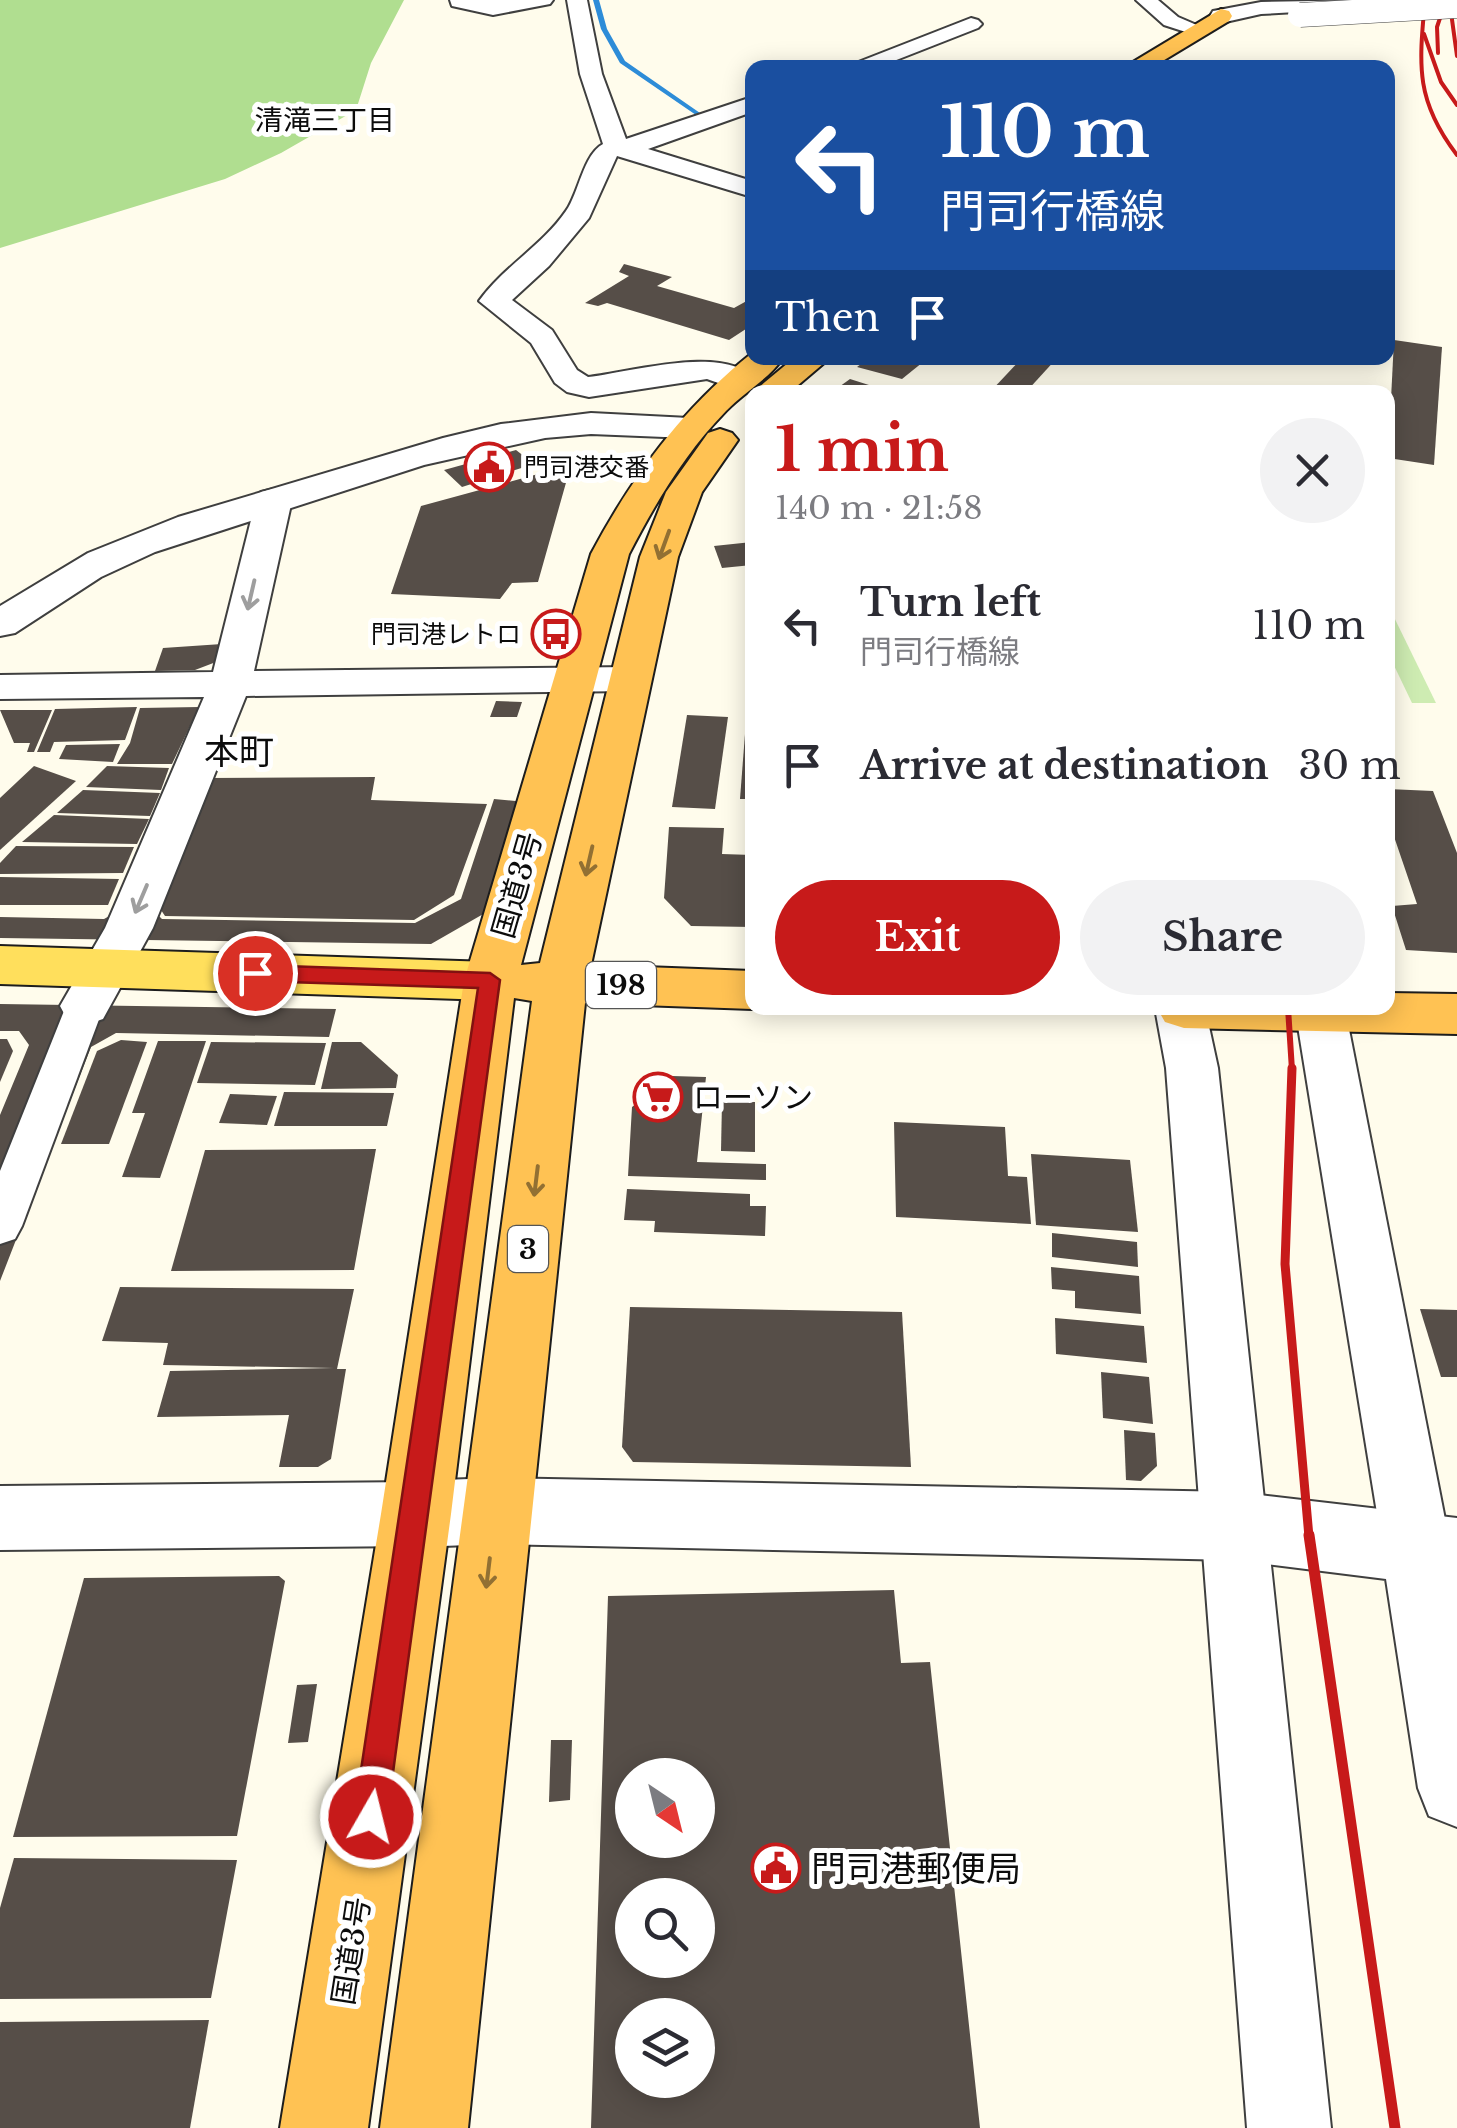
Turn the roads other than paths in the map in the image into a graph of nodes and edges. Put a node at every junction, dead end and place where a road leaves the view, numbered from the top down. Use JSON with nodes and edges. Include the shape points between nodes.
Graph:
{"nodes":[{"id":1,"x":543,"y":0,"type":"edge"},
{"id":2,"x":577,"y":0,"type":"edge"},
{"id":3,"x":1146,"y":0,"type":"edge"},
{"id":4,"x":1399,"y":0,"type":"edge"},
{"id":5,"x":459,"y":2,"type":"edge"},
{"id":6,"x":1190,"y":2,"type":"edge"},
{"id":7,"x":1457,"y":6,"type":"edge"},
{"id":8,"x":1294,"y":11,"type":"junction"},
{"id":9,"x":1221,"y":16,"type":"junction"},
{"id":10,"x":971,"y":24,"type":"dead end"},
{"id":11,"x":1247,"y":25,"type":"junction"},
{"id":12,"x":1195,"y":29,"type":"junction"},
{"id":13,"x":875,"y":60,"type":"edge"},
{"id":14,"x":1147,"y":60,"type":"edge"},
{"id":15,"x":1179,"y":60,"type":"edge"},
{"id":16,"x":745,"y":107,"type":"edge"},
{"id":17,"x":712,"y":119,"type":"junction"},
{"id":18,"x":745,"y":132,"type":"edge"},
{"id":19,"x":617,"y":148,"type":"junction"},
{"id":20,"x":745,"y":188,"type":"edge"},
{"id":21,"x":805,"y":365,"type":"edge"},
{"id":22,"x":779,"y":385,"type":"edge"},
{"id":23,"x":745,"y":393,"type":"edge"},
{"id":24,"x":689,"y":428,"type":"junction"},
{"id":25,"x":274,"y":500,"type":"junction"},
{"id":26,"x":0,"y":624,"type":"edge"},
{"id":27,"x":603,"y":679,"type":"junction"},
{"id":28,"x":230,"y":685,"type":"junction"},
{"id":29,"x":0,"y":687,"type":"edge"},
{"id":30,"x":0,"y":966,"type":"edge"},
{"id":31,"x":490,"y":980,"type":"junction"},
{"id":32,"x":561,"y":982,"type":"junction"},
{"id":33,"x":96,"y":987,"type":"junction"},
{"id":34,"x":745,"y":990,"type":"edge"},
{"id":35,"x":1395,"y":1012,"type":"edge"},
{"id":36,"x":1457,"y":1014,"type":"edge"},
{"id":37,"x":1183,"y":1015,"type":"edge"},
{"id":38,"x":1321,"y":1015,"type":"edge"},
{"id":39,"x":0,"y":1226,"type":"edge"},
{"id":40,"x":496,"y":1511,"type":"junction"},
{"id":41,"x":416,"y":1514,"type":"junction"},
{"id":42,"x":0,"y":1518,"type":"edge"},
{"id":43,"x":1234,"y":1526,"type":"junction"},
{"id":44,"x":1437,"y":1552,"type":"edge"},
{"id":45,"x":1457,"y":1788,"type":"edge"},
{"id":46,"x":324,"y":2128,"type":"edge"},
{"id":47,"x":424,"y":2128,"type":"edge"},
{"id":48,"x":1289,"y":2128,"type":"edge"}],
"edges":[{"from":1,"to":5,"type":"street","via":[[494,8]]},
{"from":2,"to":19,"type":"street","via":[[591,74]]},
{"from":3,"to":12,"type":"street","via":[[1170,21]]},
{"from":4,"to":8,"type":"street"},
{"from":6,"to":9,"type":"highway"},
{"from":7,"to":8,"type":"street","bridge":true},
{"from":8,"to":9,"type":"street"},
{"from":8,"to":11,"type":"street"},
{"from":9,"to":11,"type":"highway"},
{"from":9,"to":12,"type":"highway"},
{"from":10,"to":13,"type":"street"},
{"from":11,"to":15,"type":"highway"},
{"from":12,"to":14,"type":"highway"},
{"from":16,"to":17,"type":"street"},
{"from":17,"to":18,"type":"street"},
{"from":17,"to":19,"type":"street"},
{"from":19,"to":20,"type":"street"},
{"from":19,"to":23,"type":"street","via":[[603,155],[580,212],[494,301],[547,343],[574,385],[710,369]]},
{"from":21,"to":22,"type":"highway"},
{"from":23,"to":24,"type":"highway","name":"国道3号","number":"3"},
{"from":23,"to":27,"type":"highway","name":"国道3号","number":"3","one_way":true,"via":[[738,417],[684,492]]},
{"from":24,"to":25,"type":"street","via":[[615,420],[532,426]]},
{"from":24,"to":27,"type":"highway","name":"国道3号","number":"3","via":[[643,488],[610,554]]},
{"from":25,"to":26,"type":"street","via":[[118,553]]},
{"from":25,"to":28,"type":"street","one_way":true},
{"from":27,"to":28,"type":"street"},
{"from":27,"to":31,"type":"highway","name":"国道3号","number":"3"},
{"from":27,"to":32,"type":"highway","name":"国道3号","number":"3","one_way":true},
{"from":28,"to":29,"type":"street"},
{"from":28,"to":33,"type":"street","one_way":true,"via":[[129,928]]},
{"from":30,"to":33,"type":"main road"},
{"from":31,"to":32,"type":"highway","number":"198"},
{"from":31,"to":33,"type":"main road"},
{"from":31,"to":41,"type":"highway","name":"国道3号","number":"3"},
{"from":32,"to":34,"type":"highway","number":"198"},
{"from":32,"to":40,"type":"highway","name":"国道3号","number":"3","one_way":true},
{"from":33,"to":39,"type":"street"},
{"from":35,"to":36,"type":"highway"},
{"from":37,"to":43,"type":"street"},
{"from":38,"to":44,"type":"street"},
{"from":40,"to":41,"type":"street"},
{"from":40,"to":43,"type":"street"},
{"from":40,"to":47,"type":"highway","name":"国道3号","number":"3","one_way":true},
{"from":41,"to":42,"type":"street"},
{"from":41,"to":46,"type":"highway","name":"国道3号","number":"3"},
{"from":43,"to":44,"type":"street"},
{"from":43,"to":48,"type":"street"},
{"from":44,"to":45,"type":"street"}]}
